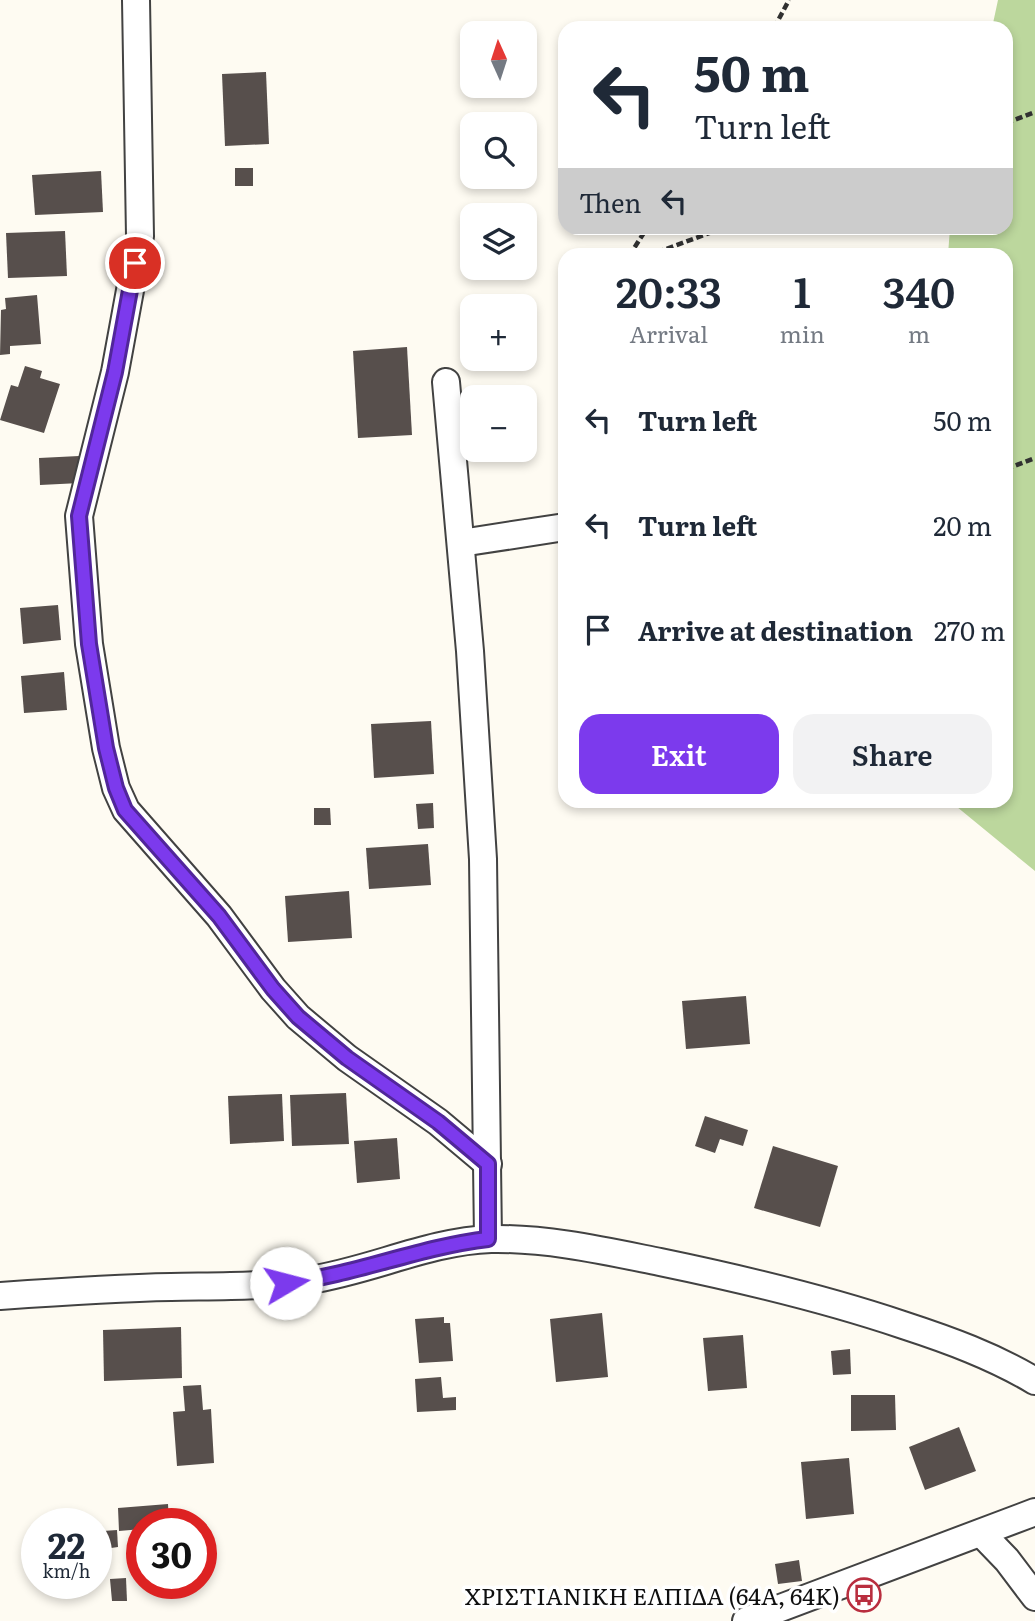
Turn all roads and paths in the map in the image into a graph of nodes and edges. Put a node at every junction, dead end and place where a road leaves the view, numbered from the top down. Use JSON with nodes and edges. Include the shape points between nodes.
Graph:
{"nodes":[{"id":1,"x":136,"y":0,"type":"edge"},
{"id":2,"x":789,"y":0,"type":"edge"},
{"id":3,"x":778,"y":21,"type":"edge"},
{"id":4,"x":1035,"y":112,"type":"edge"},
{"id":5,"x":1013,"y":120,"type":"edge"},
{"id":6,"x":704,"y":235,"type":"edge"},
{"id":7,"x":669,"y":248,"type":"edge"},
{"id":8,"x":446,"y":382,"type":"dead end"},
{"id":9,"x":1035,"y":458,"type":"edge"},
{"id":10,"x":1013,"y":466,"type":"edge"},
{"id":11,"x":558,"y":528,"type":"edge"},
{"id":12,"x":461,"y":543,"type":"junction"},
{"id":13,"x":488,"y":1164,"type":"junction"},
{"id":14,"x":488,"y":1239,"type":"junction"},
{"id":15,"x":0,"y":1296,"type":"edge"},
{"id":16,"x":1035,"y":1381,"type":"edge"},
{"id":17,"x":1035,"y":1512,"type":"edge"},
{"id":18,"x":981,"y":1533,"type":"junction"},
{"id":19,"x":1035,"y":1597,"type":"edge"},
{"id":20,"x":746,"y":1621,"type":"edge"}],
"edges":[{"from":1,"to":13,"type":"street","via":[[140,236],[115,372],[79,516],[89,644],[116,788],[125,810],[211,906],[298,1017]]},
{"from":2,"to":3,"type":"path"},
{"from":4,"to":5,"type":"path"},
{"from":6,"to":7,"type":"path"},
{"from":8,"to":12,"type":"street"},
{"from":9,"to":10,"type":"path"},
{"from":11,"to":12,"type":"street"},
{"from":12,"to":13,"type":"street","via":[[483,859]]},
{"from":13,"to":14,"type":"street"},
{"from":14,"to":15,"type":"street","via":[[309,1280]]},
{"from":14,"to":16,"type":"street","via":[[603,1251],[814,1297],[938,1336]]},
{"from":17,"to":18,"type":"street"},
{"from":18,"to":19,"type":"street"},
{"from":18,"to":20,"type":"street"}]}
